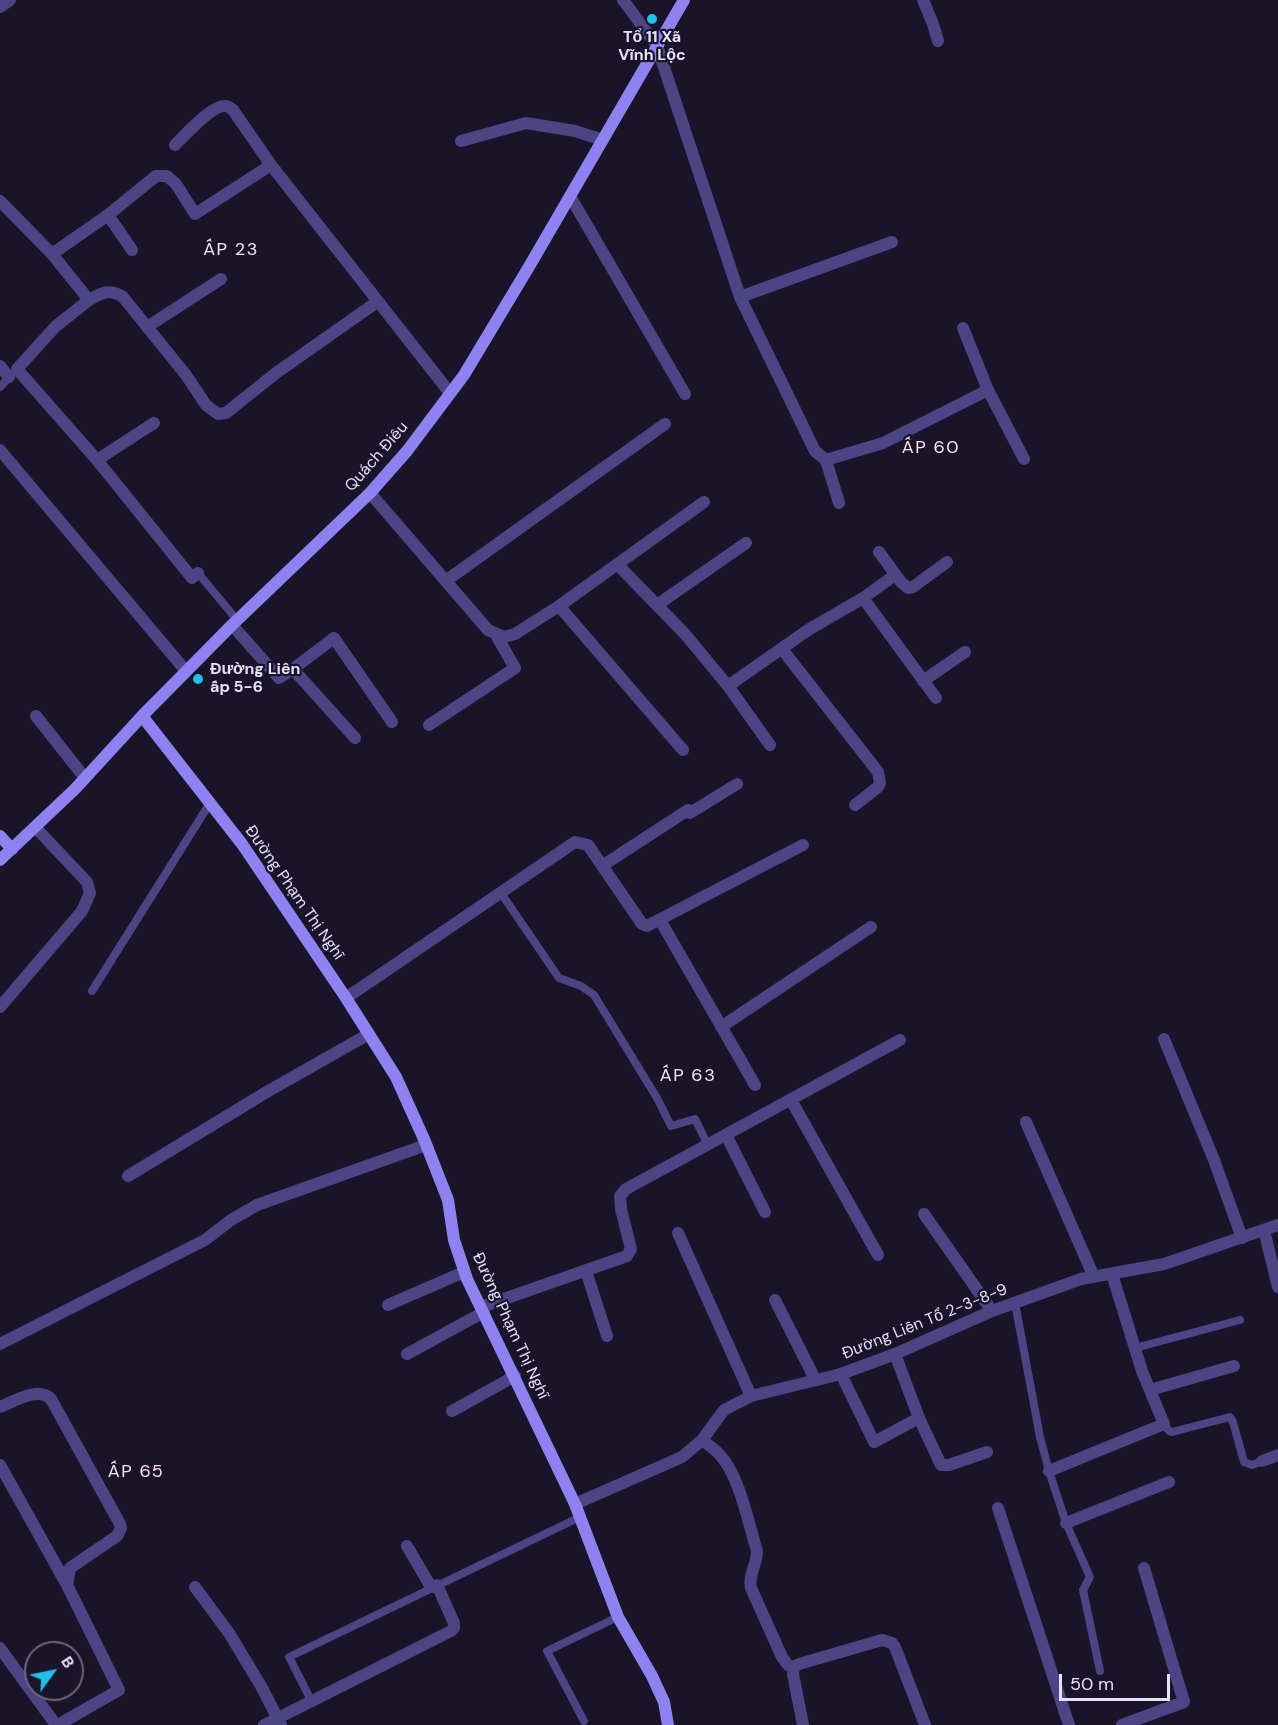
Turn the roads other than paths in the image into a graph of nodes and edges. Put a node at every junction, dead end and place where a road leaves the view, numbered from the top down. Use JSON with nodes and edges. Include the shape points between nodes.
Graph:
{"nodes":[{"id":1,"x":10,"y":0,"type":"edge"},
{"id":2,"x":623,"y":0,"type":"edge"},
{"id":3,"x":684,"y":0,"type":"edge"},
{"id":4,"x":923,"y":0,"type":"edge"},
{"id":5,"x":0,"y":7,"type":"edge"},
{"id":6,"x":938,"y":41,"type":"dead end"},
{"id":7,"x":657,"y":46,"type":"junction"},
{"id":8,"x":603,"y":140,"type":"junction"},
{"id":9,"x":461,"y":141,"type":"dead end"},
{"id":10,"x":175,"y":145,"type":"dead end"},
{"id":11,"x":271,"y":165,"type":"junction"},
{"id":12,"x":570,"y":196,"type":"junction"},
{"id":13,"x":0,"y":201,"type":"edge"},
{"id":14,"x":108,"y":215,"type":"junction"},
{"id":15,"x":892,"y":242,"type":"dead end"},
{"id":16,"x":132,"y":250,"type":"dead end"},
{"id":17,"x":52,"y":254,"type":"junction"},
{"id":18,"x":221,"y":279,"type":"dead end"},
{"id":19,"x":740,"y":297,"type":"junction"},
{"id":20,"x":89,"y":300,"type":"junction"},
{"id":21,"x":378,"y":302,"type":"junction"},
{"id":22,"x":147,"y":327,"type":"junction"},
{"id":23,"x":963,"y":328,"type":"dead end"},
{"id":24,"x":0,"y":366,"type":"edge"},
{"id":25,"x":13,"y":373,"type":"junction"},
{"id":26,"x":0,"y":387,"type":"edge"},
{"id":27,"x":988,"y":390,"type":"junction"},
{"id":28,"x":450,"y":393,"type":"junction"},
{"id":29,"x":685,"y":394,"type":"dead end"},
{"id":30,"x":154,"y":423,"type":"dead end"},
{"id":31,"x":665,"y":424,"type":"dead end"},
{"id":32,"x":0,"y":450,"type":"edge"},
{"id":33,"x":1024,"y":459,"type":"dead end"},
{"id":34,"x":97,"y":460,"type":"junction"},
{"id":35,"x":826,"y":460,"type":"junction"},
{"id":36,"x":370,"y":493,"type":"junction"},
{"id":37,"x":705,"y":502,"type":"dead end"},
{"id":38,"x":839,"y":503,"type":"dead end"},
{"id":39,"x":746,"y":543,"type":"dead end"},
{"id":40,"x":879,"y":552,"type":"dead end"},
{"id":41,"x":947,"y":562,"type":"dead end"},
{"id":42,"x":616,"y":564,"type":"junction"},
{"id":43,"x":198,"y":573,"type":"joint"},
{"id":44,"x":895,"y":574,"type":"junction"},
{"id":45,"x":447,"y":580,"type":"junction"},
{"id":46,"x":862,"y":598,"type":"junction"},
{"id":47,"x":657,"y":605,"type":"junction"},
{"id":48,"x":559,"y":606,"type":"junction"},
{"id":49,"x":234,"y":623,"type":"junction"},
{"id":50,"x":495,"y":633,"type":"junction"},
{"id":51,"x":782,"y":649,"type":"junction"},
{"id":52,"x":965,"y":652,"type":"dead end"},
{"id":53,"x":293,"y":669,"type":"junction"},
{"id":54,"x":186,"y":671,"type":"junction"},
{"id":55,"x":924,"y":681,"type":"junction"},
{"id":56,"x":728,"y":686,"type":"junction"},
{"id":57,"x":936,"y":698,"type":"dead end"},
{"id":58,"x":36,"y":716,"type":"dead end"},
{"id":59,"x":142,"y":716,"type":"junction"},
{"id":60,"x":392,"y":722,"type":"dead end"},
{"id":61,"x":429,"y":725,"type":"dead end"},
{"id":62,"x":355,"y":738,"type":"dead end"},
{"id":63,"x":770,"y":746,"type":"dead end"},
{"id":64,"x":683,"y":750,"type":"dead end"},
{"id":65,"x":86,"y":778,"type":"junction"},
{"id":66,"x":737,"y":784,"type":"dead end"},
{"id":67,"x":210,"y":803,"type":"junction"},
{"id":68,"x":855,"y":805,"type":"dead end"},
{"id":69,"x":35,"y":827,"type":"junction"},
{"id":70,"x":0,"y":836,"type":"edge"},
{"id":71,"x":803,"y":845,"type":"dead end"},
{"id":72,"x":12,"y":849,"type":"junction"},
{"id":73,"x":0,"y":860,"type":"edge"},
{"id":74,"x":602,"y":866,"type":"junction"},
{"id":75,"x":501,"y":893,"type":"junction"},
{"id":76,"x":660,"y":920,"type":"junction"},
{"id":77,"x":871,"y":927,"type":"dead end"},
{"id":78,"x":92,"y":991,"type":"dead end"},
{"id":79,"x":346,"y":998,"type":"junction"},
{"id":80,"x":0,"y":1008,"type":"edge"},
{"id":81,"x":721,"y":1027,"type":"junction"},
{"id":82,"x":369,"y":1034,"type":"junction"},
{"id":83,"x":1164,"y":1039,"type":"dead end"},
{"id":84,"x":900,"y":1040,"type":"dead end"},
{"id":85,"x":754,"y":1084,"type":"dead end"},
{"id":86,"x":791,"y":1100,"type":"junction"},
{"id":87,"x":1026,"y":1122,"type":"dead end"},
{"id":88,"x":726,"y":1135,"type":"junction"},
{"id":89,"x":426,"y":1145,"type":"junction"},
{"id":90,"x":708,"y":1145,"type":"junction"},
{"id":91,"x":128,"y":1176,"type":"dead end"},
{"id":92,"x":765,"y":1212,"type":"dead end"},
{"id":93,"x":924,"y":1214,"type":"dead end"},
{"id":94,"x":1278,"y":1225,"type":"edge"},
{"id":95,"x":1264,"y":1230,"type":"junction"},
{"id":96,"x":678,"y":1233,"type":"dead end"},
{"id":97,"x":1242,"y":1238,"type":"junction"},
{"id":98,"x":878,"y":1256,"type":"dead end"},
{"id":99,"x":586,"y":1270,"type":"junction"},
{"id":100,"x":464,"y":1272,"type":"junction"},
{"id":101,"x":1112,"y":1274,"type":"junction"},
{"id":102,"x":1094,"y":1277,"type":"junction"},
{"id":103,"x":1278,"y":1287,"type":"edge"},
{"id":104,"x":775,"y":1300,"type":"dead end"},
{"id":105,"x":1015,"y":1303,"type":"junction"},
{"id":106,"x":388,"y":1305,"type":"dead end"},
{"id":107,"x":482,"y":1309,"type":"junction"},
{"id":108,"x":992,"y":1311,"type":"junction"},
{"id":109,"x":1240,"y":1320,"type":"dead end"},
{"id":110,"x":607,"y":1336,"type":"dead end"},
{"id":111,"x":0,"y":1344,"type":"edge"},
{"id":112,"x":1135,"y":1348,"type":"junction"},
{"id":113,"x":407,"y":1354,"type":"dead end"},
{"id":114,"x":895,"y":1354,"type":"junction"},
{"id":115,"x":1234,"y":1366,"type":"dead end"},
{"id":116,"x":841,"y":1374,"type":"junction"},
{"id":117,"x":515,"y":1376,"type":"junction"},
{"id":118,"x":815,"y":1379,"type":"junction"},
{"id":119,"x":1150,"y":1390,"type":"junction"},
{"id":120,"x":751,"y":1396,"type":"junction"},
{"id":121,"x":0,"y":1407,"type":"edge"},
{"id":122,"x":452,"y":1411,"type":"dead end"},
{"id":123,"x":919,"y":1418,"type":"junction"},
{"id":124,"x":1164,"y":1424,"type":"junction"},
{"id":125,"x":702,"y":1440,"type":"junction"},
{"id":126,"x":987,"y":1452,"type":"dead end"},
{"id":127,"x":1278,"y":1455,"type":"edge"},
{"id":128,"x":1262,"y":1461,"type":"joint"},
{"id":129,"x":0,"y":1465,"type":"edge"},
{"id":130,"x":1049,"y":1471,"type":"junction"},
{"id":131,"x":1169,"y":1482,"type":"dead end"},
{"id":132,"x":575,"y":1504,"type":"junction"},
{"id":133,"x":998,"y":1508,"type":"dead end"},
{"id":134,"x":580,"y":1517,"type":"junction"},
{"id":135,"x":1066,"y":1523,"type":"junction"},
{"id":136,"x":407,"y":1546,"type":"dead end"},
{"id":137,"x":1144,"y":1568,"type":"dead end"},
{"id":138,"x":67,"y":1585,"type":"junction"},
{"id":139,"x":434,"y":1586,"type":"junction"},
{"id":140,"x":195,"y":1587,"type":"dead end"},
{"id":141,"x":618,"y":1617,"type":"junction"},
{"id":142,"x":0,"y":1648,"type":"edge"},
{"id":143,"x":794,"y":1667,"type":"junction"},
{"id":144,"x":1100,"y":1671,"type":"dead end"},
{"id":145,"x":312,"y":1702,"type":"junction"},
{"id":146,"x":584,"y":1721,"type":"dead end"},
{"id":147,"x":279,"y":1722,"type":"edge"},
{"id":148,"x":57,"y":1725,"type":"edge"},
{"id":149,"x":264,"y":1725,"type":"edge"},
{"id":150,"x":668,"y":1725,"type":"edge"},
{"id":151,"x":803,"y":1725,"type":"edge"},
{"id":152,"x":925,"y":1725,"type":"edge"},
{"id":153,"x":1070,"y":1725,"type":"edge"},
{"id":154,"x":1122,"y":1725,"type":"edge"}],
"edges":[{"from":1,"to":5,"type":"street"},
{"from":2,"to":7,"type":"street"},
{"from":3,"to":7,"type":"street","name":"Quách Điêu"},
{"from":4,"to":6,"type":"street"},
{"from":7,"to":8,"type":"street","name":"Quách Điêu"},
{"from":7,"to":19,"type":"street"},
{"from":8,"to":9,"type":"street","via":[[526,123]]},
{"from":8,"to":12,"type":"street","name":"Quách Điêu"},
{"from":10,"to":11,"type":"street","via":[[205,117],[220,106],[227,106]]},
{"from":11,"to":14,"type":"street","via":[[195,214],[176,184],[167,176],[156,176]]},
{"from":11,"to":21,"type":"street"},
{"from":12,"to":28,"type":"street","name":"Quách Điêu"},
{"from":12,"to":29,"type":"street"},
{"from":13,"to":17,"type":"street"},
{"from":14,"to":16,"type":"street"},
{"from":14,"to":17,"type":"street"},
{"from":15,"to":19,"type":"street"},
{"from":17,"to":20,"type":"street"},
{"from":18,"to":22,"type":"street"},
{"from":19,"to":35,"type":"street","via":[[815,451]]},
{"from":20,"to":22,"type":"street","via":[[104,292],[115,292]]},
{"from":20,"to":25,"type":"street","via":[[56,326]]},
{"from":21,"to":22,"type":"street","via":[[222,414],[206,405]]},
{"from":21,"to":28,"type":"street"},
{"from":23,"to":27,"type":"street"},
{"from":24,"to":25,"type":"street"},
{"from":25,"to":26,"type":"lane"},
{"from":25,"to":34,"type":"street"},
{"from":27,"to":33,"type":"street"},
{"from":27,"to":35,"type":"street","via":[[883,443]]},
{"from":28,"to":36,"type":"street","name":"Quách Điêu"},
{"from":30,"to":34,"type":"street"},
{"from":31,"to":45,"type":"street"},
{"from":32,"to":54,"type":"street"},
{"from":34,"to":43,"type":"street","via":[[192,578]]},
{"from":35,"to":38,"type":"street"},
{"from":36,"to":45,"type":"street"},
{"from":36,"to":49,"type":"street","name":"Quách Điêu"},
{"from":37,"to":42,"type":"street"},
{"from":39,"to":47,"type":"street"},
{"from":40,"to":44,"type":"street"},
{"from":41,"to":44,"type":"street","via":[[910,588]]},
{"from":42,"to":47,"type":"street"},
{"from":42,"to":48,"type":"street"},
{"from":43,"to":49,"type":"lane"},
{"from":44,"to":46,"type":"street"},
{"from":45,"to":50,"type":"street","via":[[488,630]]},
{"from":46,"to":51,"type":"street"},
{"from":46,"to":55,"type":"street"},
{"from":47,"to":56,"type":"street"},
{"from":48,"to":50,"type":"street","via":[[515,633],[504,637]]},
{"from":48,"to":64,"type":"street"},
{"from":49,"to":53,"type":"street","via":[[279,678]]},
{"from":49,"to":54,"type":"street","name":"Quách Điêu"},
{"from":50,"to":61,"type":"street","via":[[515,668]]},
{"from":51,"to":56,"type":"street"},
{"from":51,"to":68,"type":"street","via":[[878,772],[878,787]]},
{"from":52,"to":55,"type":"street"},
{"from":53,"to":60,"type":"street","via":[[334,638]]},
{"from":53,"to":62,"type":"street"},
{"from":54,"to":59,"type":"street","name":"Quách Điêu"},
{"from":55,"to":57,"type":"street"},
{"from":56,"to":63,"type":"street"},
{"from":58,"to":65,"type":"street"},
{"from":59,"to":65,"type":"street","name":"Quách Điêu"},
{"from":59,"to":67,"type":"street","name":"Đường Phạm Thị Nghĩ"},
{"from":65,"to":69,"type":"street","name":"Quách Điêu"},
{"from":66,"to":74,"type":"street","via":[[690,813],[688,810]]},
{"from":67,"to":78,"type":"lane"},
{"from":67,"to":79,"type":"street","name":"Đường Phạm Thị Nghĩ"},
{"from":69,"to":72,"type":"street","name":"Quách Điêu"},
{"from":69,"to":80,"type":"street","via":[[87,882],[90,893],[82,911]]},
{"from":70,"to":72,"type":"street"},
{"from":71,"to":76,"type":"street"},
{"from":72,"to":73,"type":"street","name":"Quách Điêu"},
{"from":74,"to":75,"type":"street","via":[[588,845],[575,842]]},
{"from":74,"to":76,"type":"street","via":[[644,925]]},
{"from":75,"to":79,"type":"street"},
{"from":75,"to":90,"type":"lane","via":[[559,978],[594,995],[671,1126],[695,1119]]},
{"from":76,"to":81,"type":"street"},
{"from":77,"to":81,"type":"street"},
{"from":79,"to":82,"type":"street","name":"Đường Phạm Thị Nghĩ"},
{"from":81,"to":85,"type":"street"},
{"from":82,"to":89,"type":"street","name":"Đường Phạm Thị Nghĩ","via":[[396,1077]]},
{"from":82,"to":91,"type":"street"},
{"from":83,"to":97,"type":"street"},
{"from":84,"to":86,"type":"street"},
{"from":86,"to":88,"type":"street"},
{"from":86,"to":98,"type":"street"},
{"from":87,"to":102,"type":"street"},
{"from":88,"to":90,"type":"street"},
{"from":88,"to":92,"type":"street"},
{"from":89,"to":100,"type":"street","name":"Đường Phạm Thị Nghĩ","via":[[448,1200],[453,1240]]},
{"from":89,"to":111,"type":"street","via":[[257,1205],[205,1240]]},
{"from":90,"to":99,"type":"street","via":[[626,1189],[620,1197],[631,1249],[627,1256]]},
{"from":93,"to":108,"type":"street"},
{"from":94,"to":95,"type":"street","name":"Đường Liên Tổ 2-3-8-9"},
{"from":95,"to":97,"type":"street","name":"Đường Liên Tổ 2-3-8-9"},
{"from":95,"to":103,"type":"street"},
{"from":96,"to":120,"type":"street"},
{"from":97,"to":101,"type":"street","name":"Đường Liên Tổ 2-3-8-9","via":[[1164,1264]]},
{"from":99,"to":107,"type":"street"},
{"from":99,"to":110,"type":"street"},
{"from":100,"to":106,"type":"street"},
{"from":100,"to":107,"type":"street","name":"Đường Phạm Thị Nghĩ"},
{"from":101,"to":102,"type":"street","name":"Đường Liên Tổ 2-3-8-9"},
{"from":101,"to":112,"type":"street"},
{"from":102,"to":105,"type":"street","name":"Đường Liên Tổ 2-3-8-9"},
{"from":104,"to":118,"type":"street"},
{"from":105,"to":108,"type":"street","name":"Đường Liên Tổ 2-3-8-9"},
{"from":105,"to":130,"type":"lane"},
{"from":107,"to":113,"type":"street"},
{"from":107,"to":117,"type":"street","name":"Đường Phạm Thị Nghĩ"},
{"from":108,"to":114,"type":"street","name":"Đường Liên Tổ 2-3-8-9"},
{"from":109,"to":112,"type":"lane"},
{"from":112,"to":119,"type":"street"},
{"from":114,"to":116,"type":"street","name":"Đường Liên Tổ 2-3-8-9"},
{"from":114,"to":123,"type":"street"},
{"from":115,"to":119,"type":"street"},
{"from":116,"to":118,"type":"street","name":"Đường Liên Tổ 2-3-8-9"},
{"from":116,"to":123,"type":"street","via":[[874,1442]]},
{"from":117,"to":122,"type":"street"},
{"from":117,"to":132,"type":"street","name":"Đường Phạm Thị Nghĩ"},
{"from":118,"to":120,"type":"street","name":"Đường Liên Tổ 2-3-8-9"},
{"from":119,"to":124,"type":"street"},
{"from":120,"to":125,"type":"street","name":"Đường Liên Tổ 2-3-8-9","via":[[724,1410]]},
{"from":121,"to":138,"type":"street","via":[[38,1393],[47,1395],[120,1524],[117,1536],[70,1568]]},
{"from":123,"to":126,"type":"street","via":[[940,1465]]},
{"from":124,"to":128,"type":"lane","via":[[1172,1432],[1230,1417],[1244,1462],[1252,1465]]},
{"from":124,"to":130,"type":"street"},
{"from":125,"to":132,"type":"street","name":"Đường Liên Tổ 2-3-8-9","via":[[673,1462]]},
{"from":125,"to":143,"type":"street","via":[[720,1455],[739,1490],[758,1551],[751,1588],[782,1657]]},
{"from":127,"to":128,"type":"street"},
{"from":129,"to":138,"type":"street"},
{"from":130,"to":135,"type":"lane"},
{"from":131,"to":135,"type":"street"},
{"from":132,"to":134,"type":"street","name":"Đường Phạm Thị Nghĩ"},
{"from":133,"to":153,"type":"street"},
{"from":134,"to":139,"type":"lane"},
{"from":134,"to":141,"type":"street","name":"Đường Phạm Thị Nghĩ"},
{"from":135,"to":144,"type":"lane","via":[[1090,1573],[1083,1590]]},
{"from":136,"to":139,"type":"street"},
{"from":137,"to":154,"type":"street","via":[[1184,1702]]},
{"from":138,"to":148,"type":"street","via":[[119,1690]]},
{"from":139,"to":145,"type":"street","via":[[454,1623],[452,1631]]},
{"from":139,"to":145,"type":"lane","via":[[289,1657]]},
{"from":140,"to":147,"type":"street","via":[[229,1633]]},
{"from":141,"to":146,"type":"lane","via":[[547,1651]]},
{"from":141,"to":150,"type":"street","name":"Đường Phạm Thị Nghĩ","via":[[652,1676]]},
{"from":142,"to":148,"type":"street"},
{"from":143,"to":151,"type":"street"},
{"from":143,"to":152,"type":"street","via":[[887,1641],[895,1647]]},
{"from":145,"to":147,"type":"street"},
{"from":147,"to":149,"type":"street"}]}
